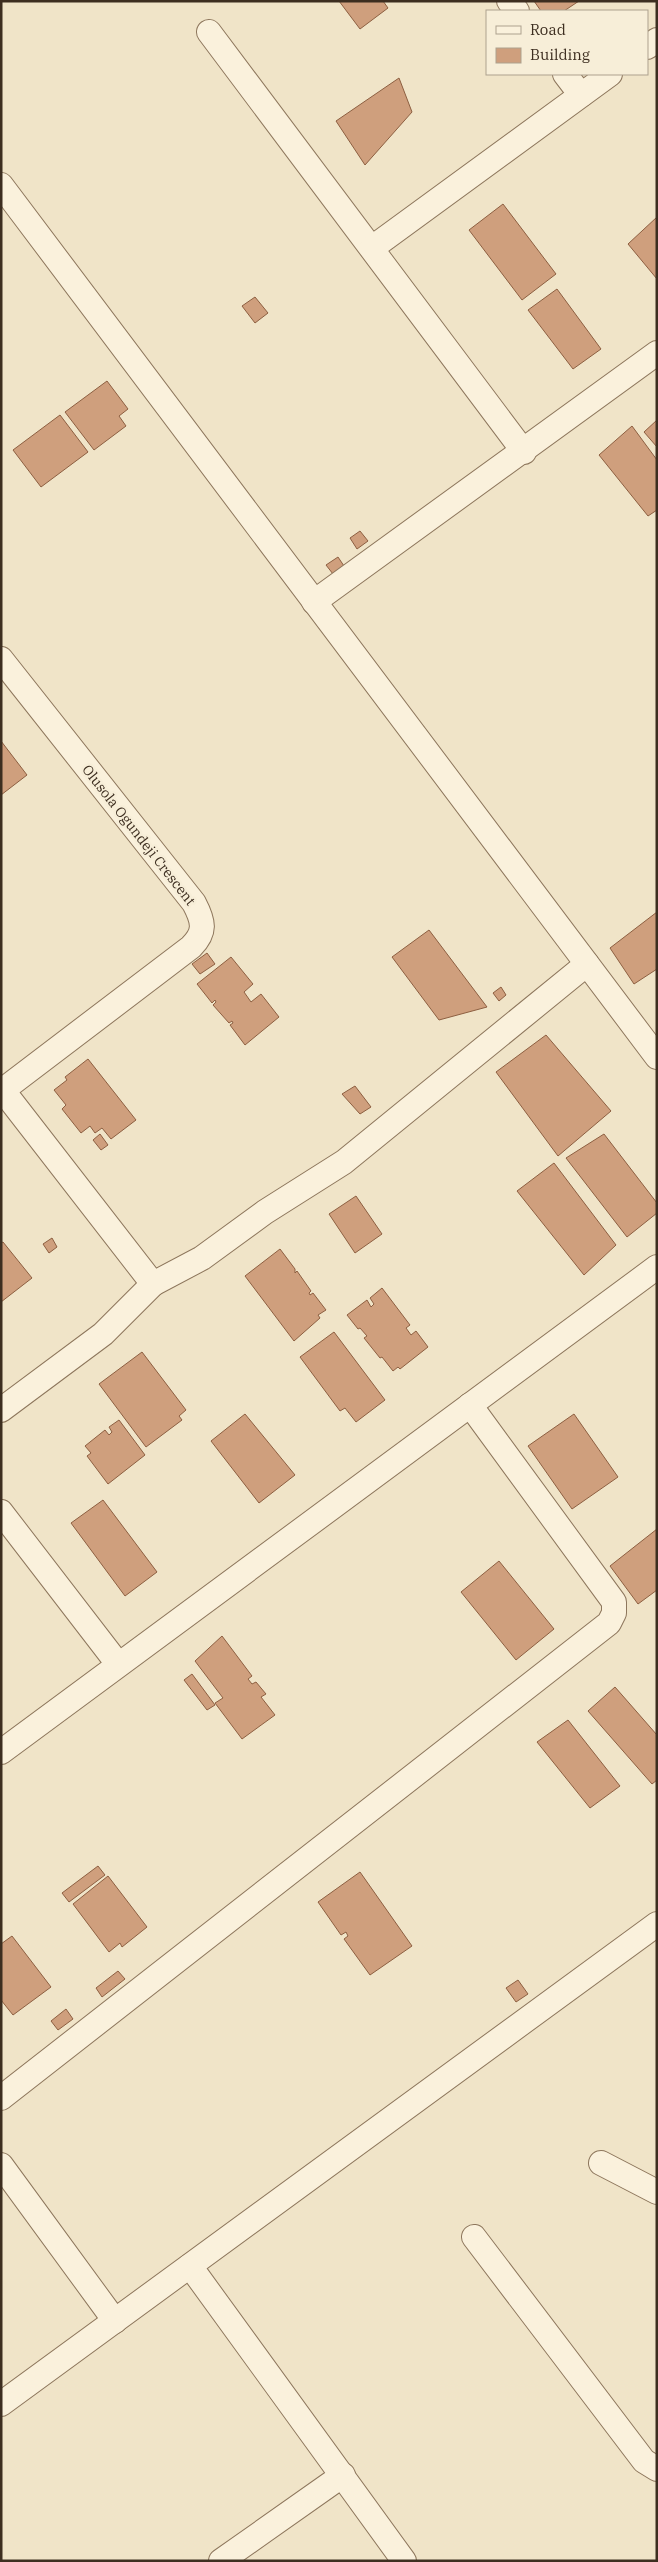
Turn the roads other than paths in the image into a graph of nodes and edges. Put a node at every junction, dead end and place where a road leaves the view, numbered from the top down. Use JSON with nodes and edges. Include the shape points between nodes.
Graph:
{"nodes":[{"id":1,"x":209,"y":32,"type":"dead end"},
{"id":2,"x":566,"y":75,"type":"edge"},
{"id":3,"x":609,"y":75,"type":"edge"},
{"id":4,"x":581,"y":95,"type":"junction"},
{"id":5,"x":1,"y":185,"type":"edge"},
{"id":6,"x":372,"y":248,"type":"junction"},
{"id":7,"x":657,"y":354,"type":"edge"},
{"id":8,"x":524,"y":452,"type":"junction"},
{"id":9,"x":314,"y":602,"type":"junction"},
{"id":10,"x":1,"y":659,"type":"edge"},
{"id":11,"x":587,"y":964,"type":"junction"},
{"id":12,"x":657,"y":1057,"type":"edge"},
{"id":13,"x":2,"y":1089,"type":"edge"},
{"id":14,"x":657,"y":1267,"type":"edge"},
{"id":15,"x":153,"y":1284,"type":"junction"},
{"id":16,"x":470,"y":1405,"type":"junction"},
{"id":17,"x":1,"y":1410,"type":"edge"},
{"id":18,"x":1,"y":1512,"type":"edge"},
{"id":19,"x":118,"y":1664,"type":"junction"},
{"id":20,"x":1,"y":1752,"type":"edge"},
{"id":21,"x":657,"y":1924,"type":"edge"},
{"id":22,"x":1,"y":2098,"type":"edge"},
{"id":23,"x":601,"y":2163,"type":"dead end"},
{"id":24,"x":1,"y":2165,"type":"edge"},
{"id":25,"x":657,"y":2192,"type":"edge"},
{"id":26,"x":474,"y":2236,"type":"dead end"},
{"id":27,"x":190,"y":2266,"type":"junction"},
{"id":28,"x":115,"y":2321,"type":"junction"},
{"id":29,"x":1,"y":2404,"type":"edge"},
{"id":30,"x":657,"y":2469,"type":"edge"},
{"id":31,"x":343,"y":2475,"type":"junction"},
{"id":32,"x":221,"y":2561,"type":"edge"},
{"id":33,"x":404,"y":2561,"type":"edge"}],
"edges":[{"from":1,"to":6,"type":"street"},
{"from":2,"to":4,"type":"street"},
{"from":3,"to":4,"type":"street"},
{"from":4,"to":6,"type":"street"},
{"from":5,"to":9,"type":"street"},
{"from":6,"to":8,"type":"street"},
{"from":7,"to":8,"type":"street"},
{"from":8,"to":9,"type":"street"},
{"from":9,"to":11,"type":"street"},
{"from":10,"to":13,"type":"street","name":"Olusola Ogundeji Crescent","via":[[194,904],[203,920],[203,930],[190,947]]},
{"from":11,"to":12,"type":"street"},
{"from":11,"to":15,"type":"street","via":[[344,1162],[287,1197],[202,1258]]},
{"from":13,"to":15,"type":"street"},
{"from":14,"to":16,"type":"street"},
{"from":15,"to":17,"type":"street","via":[[102,1334]]},
{"from":16,"to":19,"type":"street"},
{"from":16,"to":22,"type":"street","via":[[614,1602],[609,1623]]},
{"from":18,"to":19,"type":"street"},
{"from":19,"to":20,"type":"street"},
{"from":21,"to":27,"type":"street"},
{"from":23,"to":25,"type":"street"},
{"from":24,"to":28,"type":"street"},
{"from":26,"to":30,"type":"street","via":[[644,2460]]},
{"from":27,"to":28,"type":"street"},
{"from":27,"to":31,"type":"street"},
{"from":28,"to":29,"type":"street"},
{"from":31,"to":32,"type":"street"},
{"from":31,"to":33,"type":"street"}]}
